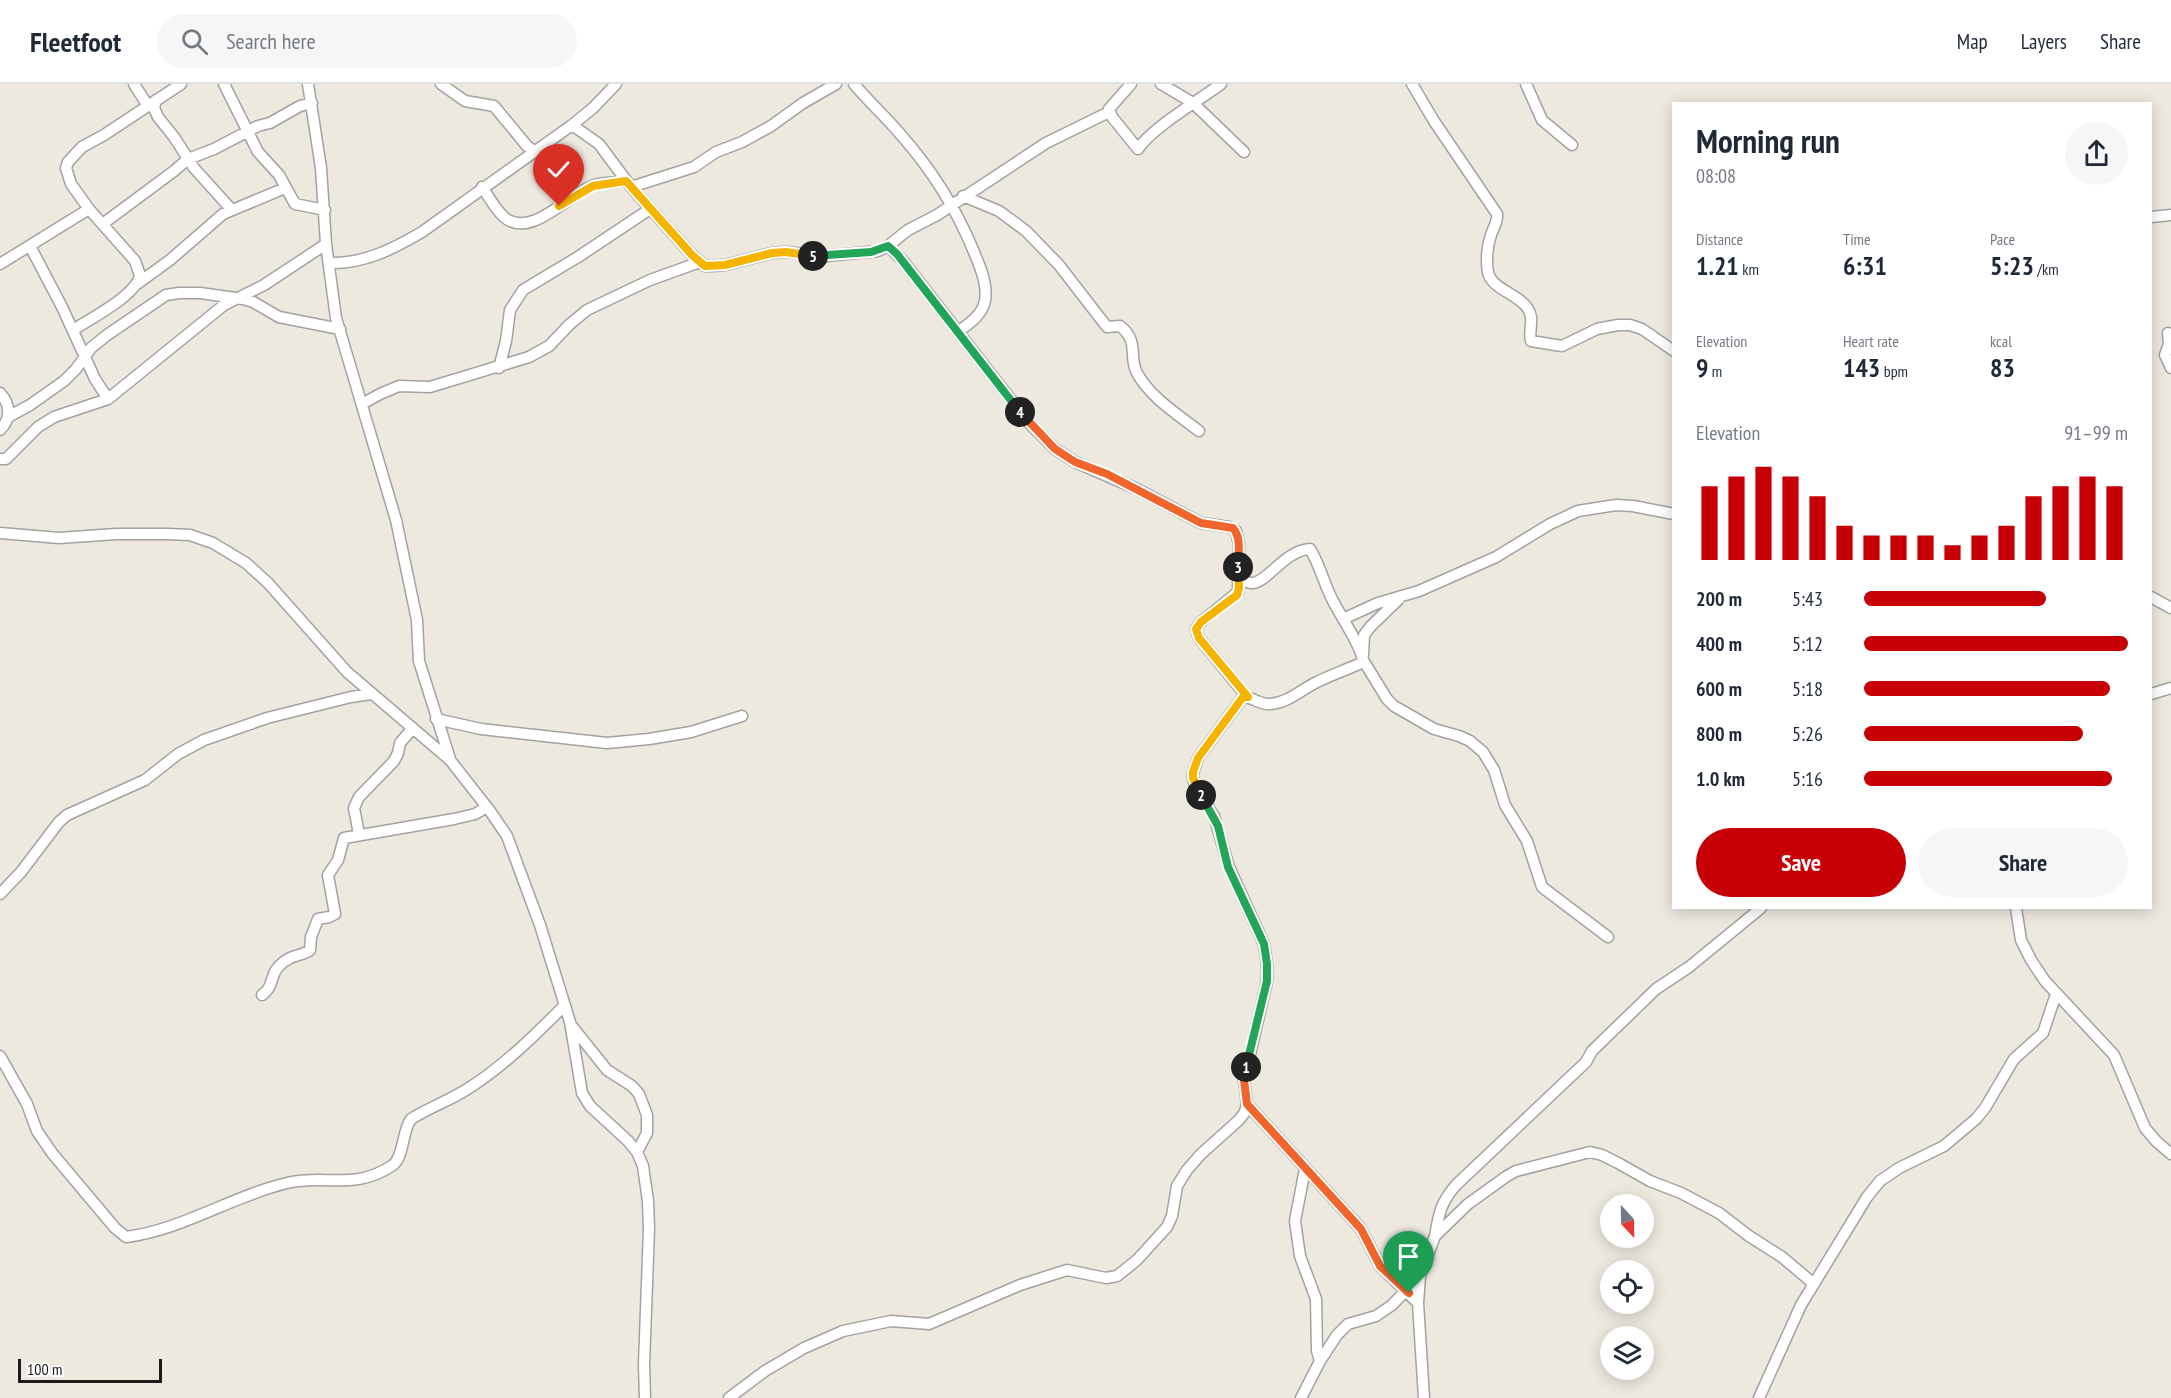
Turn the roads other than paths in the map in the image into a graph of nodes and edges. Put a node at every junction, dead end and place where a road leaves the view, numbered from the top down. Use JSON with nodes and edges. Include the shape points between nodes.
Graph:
{"nodes":[{"id":1,"x":134,"y":84,"type":"edge"},
{"id":2,"x":181,"y":84,"type":"edge"},
{"id":3,"x":224,"y":84,"type":"edge"},
{"id":4,"x":308,"y":84,"type":"edge"},
{"id":5,"x":441,"y":84,"type":"edge"},
{"id":6,"x":616,"y":84,"type":"edge"},
{"id":7,"x":836,"y":84,"type":"edge"},
{"id":8,"x":868,"y":84,"type":"edge"},
{"id":9,"x":1131,"y":84,"type":"edge"},
{"id":10,"x":1161,"y":84,"type":"edge"},
{"id":11,"x":1221,"y":84,"type":"edge"},
{"id":12,"x":1412,"y":84,"type":"edge"},
{"id":13,"x":1526,"y":84,"type":"edge"},
{"id":14,"x":855,"y":85,"type":"edge"},
{"id":15,"x":152,"y":103,"type":"junction"},
{"id":16,"x":312,"y":104,"type":"junction"},
{"id":17,"x":1193,"y":104,"type":"junction"},
{"id":18,"x":1109,"y":112,"type":"junction"},
{"id":19,"x":572,"y":125,"type":"junction"},
{"id":20,"x":248,"y":131,"type":"junction"},
{"id":21,"x":1572,"y":145,"type":"dead end"},
{"id":22,"x":534,"y":151,"type":"junction"},
{"id":23,"x":1244,"y":152,"type":"dead end"},
{"id":24,"x":188,"y":159,"type":"junction"},
{"id":25,"x":628,"y":184,"type":"junction"},
{"id":26,"x":285,"y":188,"type":"junction"},
{"id":27,"x":482,"y":188,"type":"junction"},
{"id":28,"x":963,"y":196,"type":"junction"},
{"id":29,"x":952,"y":203,"type":"junction"},
{"id":30,"x":650,"y":208,"type":"junction"},
{"id":31,"x":89,"y":209,"type":"junction"},
{"id":32,"x":231,"y":209,"type":"junction"},
{"id":33,"x":325,"y":210,"type":"junction"},
{"id":34,"x":2171,"y":215,"type":"edge"},
{"id":35,"x":2152,"y":217,"type":"edge"},
{"id":36,"x":104,"y":223,"type":"junction"},
{"id":37,"x":326,"y":244,"type":"junction"},
{"id":38,"x":30,"y":246,"type":"junction"},
{"id":39,"x":888,"y":246,"type":"junction"},
{"id":40,"x":700,"y":262,"type":"junction"},
{"id":41,"x":329,"y":263,"type":"junction"},
{"id":42,"x":0,"y":264,"type":"edge"},
{"id":43,"x":136,"y":285,"type":"junction"},
{"id":44,"x":239,"y":298,"type":"junction"},
{"id":45,"x":340,"y":329,"type":"junction"},
{"id":46,"x":73,"y":330,"type":"junction"},
{"id":47,"x":959,"y":331,"type":"junction"},
{"id":48,"x":2168,"y":333,"type":"dead end"},
{"id":49,"x":1672,"y":350,"type":"edge"},
{"id":50,"x":85,"y":357,"type":"junction"},
{"id":51,"x":499,"y":368,"type":"junction"},
{"id":52,"x":2171,"y":368,"type":"edge"},
{"id":53,"x":0,"y":393,"type":"edge"},
{"id":54,"x":108,"y":399,"type":"junction"},
{"id":55,"x":362,"y":404,"type":"junction"},
{"id":56,"x":8,"y":417,"type":"junction"},
{"id":57,"x":0,"y":430,"type":"edge"},
{"id":58,"x":1199,"y":431,"type":"dead end"},
{"id":59,"x":0,"y":459,"type":"edge"},
{"id":60,"x":1672,"y":514,"type":"edge"},
{"id":61,"x":0,"y":532,"type":"edge"},
{"id":62,"x":1238,"y":578,"type":"junction"},
{"id":63,"x":1400,"y":598,"type":"junction"},
{"id":64,"x":2152,"y":598,"type":"edge"},
{"id":65,"x":2171,"y":608,"type":"edge"},
{"id":66,"x":1343,"y":619,"type":"junction"},
{"id":67,"x":1363,"y":658,"type":"junction"},
{"id":68,"x":2171,"y":688,"type":"edge"},
{"id":69,"x":371,"y":694,"type":"junction"},
{"id":70,"x":2152,"y":694,"type":"edge"},
{"id":71,"x":1248,"y":697,"type":"junction"},
{"id":72,"x":742,"y":716,"type":"dead end"},
{"id":73,"x":436,"y":719,"type":"junction"},
{"id":74,"x":412,"y":729,"type":"junction"},
{"id":75,"x":440,"y":730,"type":"junction"},
{"id":76,"x":425,"y":740,"type":"junction"},
{"id":77,"x":450,"y":760,"type":"junction"},
{"id":78,"x":486,"y":807,"type":"junction"},
{"id":79,"x":359,"y":834,"type":"junction"},
{"id":80,"x":0,"y":894,"type":"edge"},
{"id":81,"x":1760,"y":909,"type":"edge"},
{"id":82,"x":2016,"y":909,"type":"edge"},
{"id":83,"x":1608,"y":937,"type":"dead end"},
{"id":84,"x":2056,"y":994,"type":"junction"},
{"id":85,"x":262,"y":995,"type":"dead end"},
{"id":86,"x":565,"y":1005,"type":"junction"},
{"id":87,"x":570,"y":1022,"type":"junction"},
{"id":88,"x":0,"y":1056,"type":"edge"},
{"id":89,"x":1247,"y":1104,"type":"junction"},
{"id":90,"x":637,"y":1152,"type":"junction"},
{"id":91,"x":2171,"y":1155,"type":"edge"},
{"id":92,"x":1305,"y":1169,"type":"junction"},
{"id":93,"x":1435,"y":1236,"type":"junction"},
{"id":94,"x":1420,"y":1276,"type":"junction"},
{"id":95,"x":1814,"y":1284,"type":"junction"},
{"id":96,"x":1405,"y":1290,"type":"junction"},
{"id":97,"x":1418,"y":1303,"type":"junction"},
{"id":98,"x":1320,"y":1361,"type":"junction"},
{"id":99,"x":645,"y":1398,"type":"edge"},
{"id":100,"x":729,"y":1398,"type":"edge"},
{"id":101,"x":1301,"y":1398,"type":"edge"},
{"id":102,"x":1424,"y":1398,"type":"edge"},
{"id":103,"x":1759,"y":1398,"type":"edge"}],
"edges":[{"from":1,"to":15,"type":"street"},
{"from":2,"to":15,"type":"street"},
{"from":3,"to":20,"type":"street"},
{"from":4,"to":16,"type":"street"},
{"from":5,"to":22,"type":"street","via":[[465,101],[494,106]]},
{"from":6,"to":19,"type":"street"},
{"from":7,"to":25,"type":"street","via":[[771,126],[694,167]]},
{"from":8,"to":14,"type":"street"},
{"from":9,"to":18,"type":"street"},
{"from":10,"to":17,"type":"street"},
{"from":11,"to":17,"type":"street"},
{"from":12,"to":49,"type":"street","via":[[1497,214],[1489,242],[1487,271],[1494,284],[1510,292],[1528,309],[1533,323],[1531,340],[1562,346],[1597,329],[1618,325],[1642,329]]},
{"from":13,"to":21,"type":"street","via":[[1542,120]]},
{"from":14,"to":29,"type":"street","via":[[901,134]]},
{"from":15,"to":24,"type":"street"},
{"from":15,"to":31,"type":"street","via":[[82,147],[68,162],[68,178]]},
{"from":16,"to":20,"type":"street"},
{"from":16,"to":33,"type":"street"},
{"from":17,"to":18,"type":"street","via":[[1137,149]]},
{"from":17,"to":23,"type":"street"},
{"from":18,"to":28,"type":"street","via":[[1046,143]]},
{"from":19,"to":22,"type":"street"},
{"from":19,"to":25,"type":"street","via":[[598,144]]},
{"from":20,"to":24,"type":"street"},
{"from":20,"to":26,"type":"street","via":[[258,152]]},
{"from":22,"to":27,"type":"street"},
{"from":24,"to":32,"type":"street"},
{"from":24,"to":36,"type":"street"},
{"from":25,"to":27,"type":"street","via":[[593,186],[546,215],[523,224],[504,217]]},
{"from":25,"to":30,"type":"street"},
{"from":26,"to":32,"type":"street"},
{"from":26,"to":33,"type":"street","via":[[295,204]]},
{"from":27,"to":41,"type":"street","via":[[402,244],[355,262]]},
{"from":28,"to":29,"type":"street"},
{"from":28,"to":58,"type":"street","via":[[999,212],[1026,231],[1059,265],[1107,327],[1120,326],[1127,333],[1134,348],[1136,371],[1151,392]]},
{"from":29,"to":39,"type":"street"},
{"from":29,"to":47,"type":"street","via":[[986,290],[977,316]]},
{"from":30,"to":40,"type":"street"},
{"from":30,"to":51,"type":"street","via":[[523,290],[510,310]]},
{"from":31,"to":36,"type":"street"},
{"from":31,"to":38,"type":"street"},
{"from":32,"to":43,"type":"street"},
{"from":33,"to":37,"type":"street"},
{"from":34,"to":35,"type":"street"},
{"from":36,"to":43,"type":"street","via":[[140,268]]},
{"from":37,"to":41,"type":"street"},
{"from":37,"to":44,"type":"street"},
{"from":38,"to":42,"type":"street"},
{"from":38,"to":46,"type":"street"},
{"from":39,"to":40,"type":"street","via":[[878,251],[826,256],[772,253],[725,265],[705,266]]},
{"from":39,"to":47,"type":"street"},
{"from":40,"to":51,"type":"street","via":[[587,310],[549,346]]},
{"from":41,"to":45,"type":"street"},
{"from":43,"to":46,"type":"street"},
{"from":44,"to":45,"type":"street","via":[[279,317]]},
{"from":44,"to":50,"type":"street","via":[[200,293],[166,295],[107,335]]},
{"from":44,"to":54,"type":"street","via":[[225,305]]},
{"from":45,"to":55,"type":"street"},
{"from":46,"to":50,"type":"street"},
{"from":47,"to":62,"type":"street","via":[[1029,423],[1055,449],[1201,523],[1233,528],[1239,544]]},
{"from":48,"to":52,"type":"street","via":[[2169,350],[2165,355]]},
{"from":50,"to":54,"type":"street"},
{"from":50,"to":56,"type":"street","via":[[64,381]]},
{"from":51,"to":55,"type":"street","via":[[430,387],[399,387]]},
{"from":53,"to":56,"type":"street","via":[[7,402]]},
{"from":54,"to":59,"type":"street","via":[[54,417],[6,459]]},
{"from":55,"to":73,"type":"street","via":[[396,520],[417,620],[419,661]]},
{"from":56,"to":57,"type":"street"},
{"from":60,"to":63,"type":"street","via":[[1616,505],[1578,511],[1496,557]]},
{"from":61,"to":69,"type":"street","via":[[59,538],[168,534],[213,543],[246,563],[268,583]]},
{"from":62,"to":66,"type":"street","via":[[1254,583],[1302,549],[1310,549]]},
{"from":62,"to":71,"type":"street","via":[[1237,595],[1196,629],[1199,638]]},
{"from":63,"to":66,"type":"street"},
{"from":63,"to":67,"type":"street","via":[[1364,635]]},
{"from":64,"to":65,"type":"street"},
{"from":66,"to":67,"type":"street"},
{"from":67,"to":71,"type":"street","via":[[1361,663],[1275,704],[1262,704]]},
{"from":67,"to":83,"type":"street","via":[[1394,706],[1434,729],[1470,741],[1483,752],[1494,770],[1504,805],[1527,841],[1539,883]]},
{"from":68,"to":70,"type":"street"},
{"from":69,"to":74,"type":"street"},
{"from":69,"to":80,"type":"street","via":[[267,718],[188,747],[145,780],[67,815]]},
{"from":71,"to":89,"type":"street","via":[[1238,703],[1198,758],[1193,772],[1197,789],[1218,826],[1228,867],[1264,944],[1267,981],[1244,1080]]},
{"from":72,"to":73,"type":"street","via":[[691,732],[608,743],[481,729]]},
{"from":73,"to":75,"type":"street"},
{"from":74,"to":76,"type":"street"},
{"from":74,"to":79,"type":"street","via":[[400,743],[394,761],[359,797],[354,807]]},
{"from":75,"to":76,"type":"street","via":[[434,738]]},
{"from":75,"to":77,"type":"street"},
{"from":76,"to":77,"type":"street"},
{"from":77,"to":78,"type":"street"},
{"from":78,"to":79,"type":"street","via":[[475,814],[416,827]]},
{"from":78,"to":86,"type":"street","via":[[507,836]]},
{"from":79,"to":85,"type":"street","via":[[344,838],[338,860],[328,875],[335,914],[318,919],[310,950],[293,955],[277,967],[270,988]]},
{"from":81,"to":93,"type":"street","via":[[1656,989],[1592,1051],[1586,1062],[1456,1185],[1444,1199]]},
{"from":82,"to":84,"type":"street","via":[[2021,940]]},
{"from":84,"to":91,"type":"street","via":[[2114,1055],[2145,1128]]},
{"from":84,"to":95,"type":"street","via":[[2043,1033],[2014,1059],[1976,1119],[1944,1146],[1899,1168],[1881,1182],[1849,1224]]},
{"from":86,"to":87,"type":"street"},
{"from":86,"to":88,"type":"street","via":[[472,1087],[411,1119],[396,1162],[384,1170],[356,1180],[311,1179],[285,1184],[178,1223],[126,1237],[52,1153]]},
{"from":87,"to":90,"type":"street","via":[[582,1093],[590,1106]]},
{"from":87,"to":90,"type":"street","via":[[607,1071],[639,1094],[647,1115],[647,1133]]},
{"from":89,"to":92,"type":"street"},
{"from":89,"to":100,"type":"street","via":[[1239,1120],[1187,1170],[1177,1186],[1167,1227],[1117,1276],[1106,1278],[1067,1270],[1020,1285],[929,1324],[891,1322],[843,1331],[804,1348]]},
{"from":90,"to":99,"type":"street","via":[[648,1202]]},
{"from":92,"to":96,"type":"street","via":[[1361,1229],[1380,1266]]},
{"from":92,"to":98,"type":"street","via":[[1295,1221],[1300,1256],[1316,1299]]},
{"from":93,"to":94,"type":"street"},
{"from":93,"to":95,"type":"street","via":[[1468,1204],[1516,1171],[1590,1152],[1719,1213]]},
{"from":94,"to":96,"type":"street"},
{"from":94,"to":97,"type":"street"},
{"from":95,"to":103,"type":"street"},
{"from":96,"to":97,"type":"street"},
{"from":96,"to":98,"type":"street","via":[[1376,1316],[1348,1324]]},
{"from":97,"to":102,"type":"street"},
{"from":98,"to":101,"type":"street"}]}
